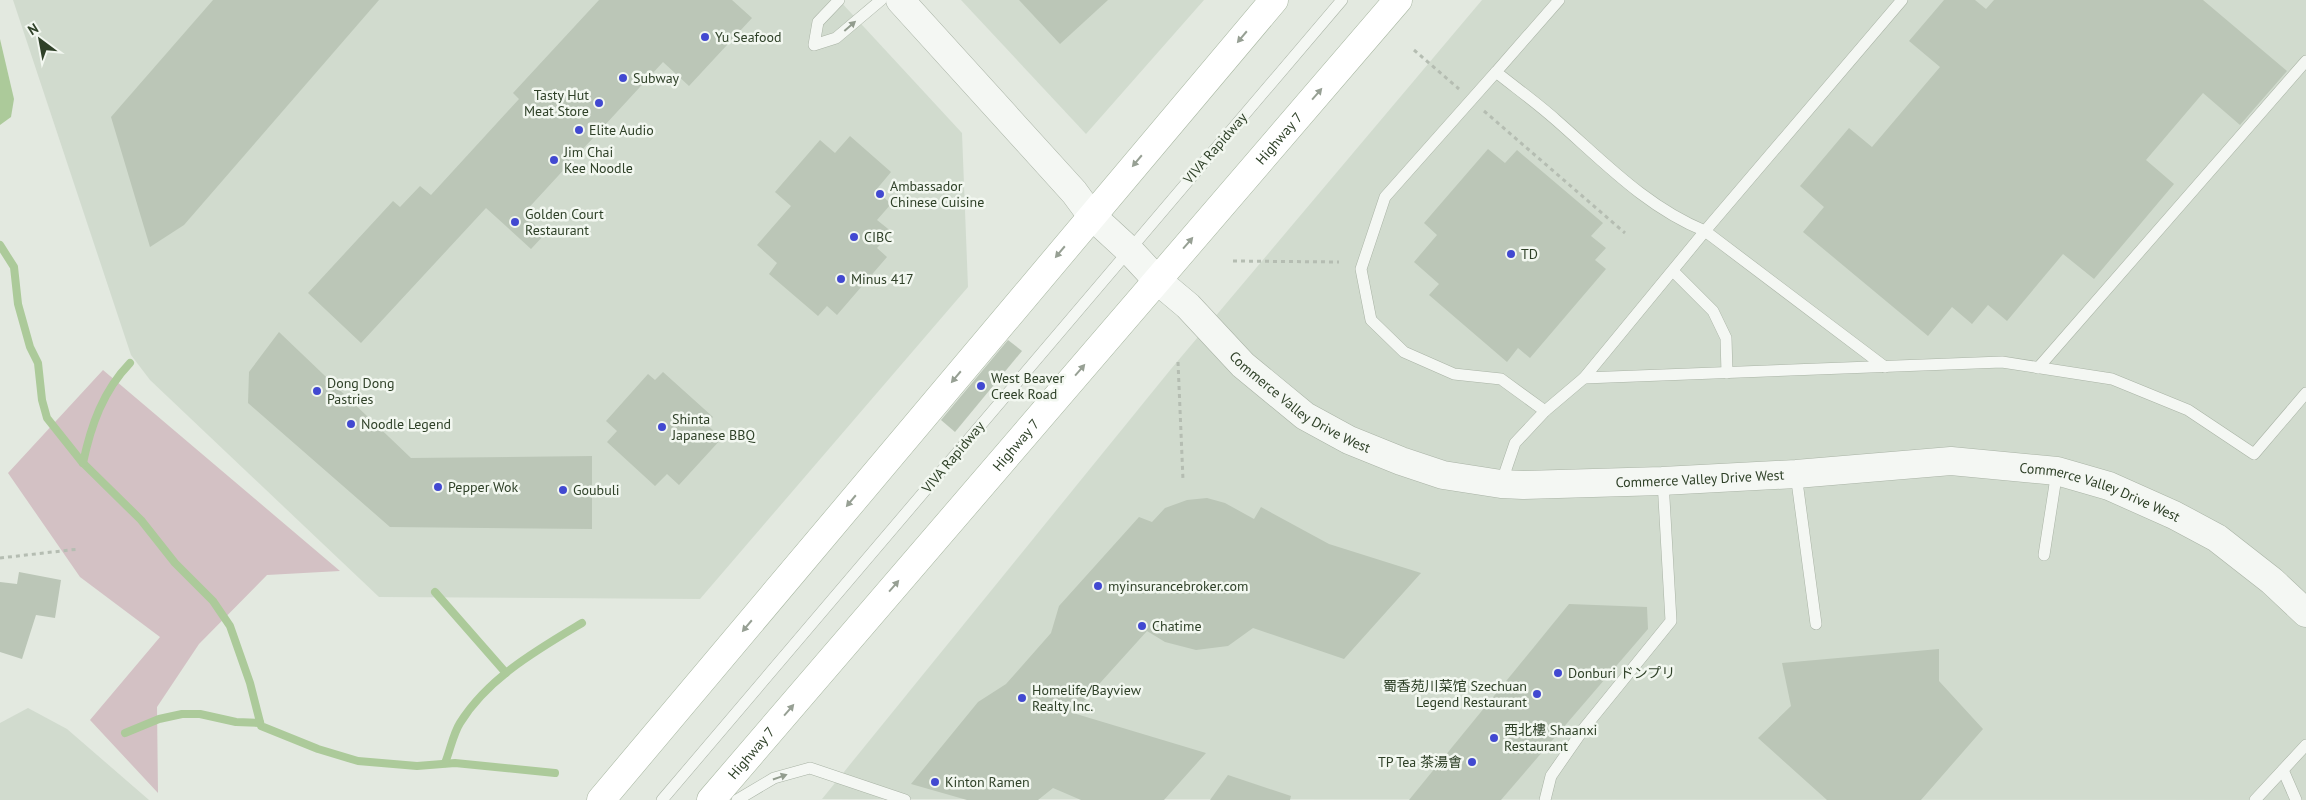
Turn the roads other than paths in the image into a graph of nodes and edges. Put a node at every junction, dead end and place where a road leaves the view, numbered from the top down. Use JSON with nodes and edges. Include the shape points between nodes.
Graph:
{"nodes":[{"id":1,"x":839,"y":0,"type":"edge"},
{"id":2,"x":881,"y":0,"type":"edge"},
{"id":3,"x":900,"y":0,"type":"edge"},
{"id":4,"x":1274,"y":0,"type":"edge"},
{"id":5,"x":1342,"y":0,"type":"edge"},
{"id":6,"x":1398,"y":0,"type":"edge"},
{"id":7,"x":1559,"y":0,"type":"edge"},
{"id":8,"x":1902,"y":0,"type":"edge"},
{"id":9,"x":2306,"y":61,"type":"edge"},
{"id":10,"x":1496,"y":72,"type":"junction"},
{"id":11,"x":1092,"y":215,"type":"junction"},
{"id":12,"x":1705,"y":231,"type":"junction"},
{"id":13,"x":1130,"y":251,"type":"junction"},
{"id":14,"x":1673,"y":271,"type":"junction"},
{"id":15,"x":1157,"y":280,"type":"junction"},
{"id":16,"x":1885,"y":367,"type":"junction"},
{"id":17,"x":2038,"y":368,"type":"junction"},
{"id":18,"x":1727,"y":373,"type":"junction"},
{"id":19,"x":1584,"y":378,"type":"junction"},
{"id":20,"x":2306,"y":393,"type":"edge"},
{"id":21,"x":1545,"y":411,"type":"junction"},
{"id":22,"x":2057,"y":471,"type":"junction"},
{"id":23,"x":1796,"y":474,"type":"junction"},
{"id":24,"x":1662,"y":481,"type":"junction"},
{"id":25,"x":1501,"y":484,"type":"junction"},
{"id":26,"x":2044,"y":555,"type":"dead end"},
{"id":27,"x":2306,"y":613,"type":"edge"},
{"id":28,"x":1816,"y":624,"type":"dead end"},
{"id":29,"x":2306,"y":745,"type":"edge"},
{"id":30,"x":2283,"y":770,"type":"junction"},
{"id":31,"x":601,"y":800,"type":"edge"},
{"id":32,"x":662,"y":800,"type":"edge"},
{"id":33,"x":711,"y":800,"type":"edge"},
{"id":34,"x":737,"y":800,"type":"edge"},
{"id":35,"x":905,"y":800,"type":"edge"},
{"id":36,"x":1545,"y":800,"type":"edge"},
{"id":37,"x":2256,"y":800,"type":"edge"},
{"id":38,"x":2296,"y":800,"type":"edge"}],
"edges":[{"from":1,"to":2,"type":"lane","one_way":true,"via":[[818,22],[814,45],[836,38]]},
{"from":3,"to":11,"type":"street"},
{"from":4,"to":11,"type":"main road","one_way":true},
{"from":5,"to":13,"type":"lane","name":"VIVA Rapidway"},
{"from":15,"to":6,"type":"main road","name":"Highway 7","one_way":true},
{"from":7,"to":10,"type":"lane"},
{"from":8,"to":12,"type":"lane"},
{"from":9,"to":17,"type":"lane"},
{"from":10,"to":12,"type":"lane","via":[[1658,207],[1679,221]]},
{"from":10,"to":21,"type":"lane","via":[[1385,197],[1361,269],[1371,320],[1404,352],[1454,374],[1501,379]]},
{"from":11,"to":13,"type":"street"},
{"from":11,"to":31,"type":"main road","one_way":true},
{"from":12,"to":14,"type":"lane"},
{"from":12,"to":16,"type":"lane"},
{"from":13,"to":15,"type":"street","name":"Commerce Valley Drive West"},
{"from":13,"to":32,"type":"lane","name":"VIVA Rapidway"},
{"from":14,"to":18,"type":"lane","via":[[1714,311],[1726,338]]},
{"from":14,"to":19,"type":"lane"},
{"from":15,"to":25,"type":"street","name":"Commerce Valley Drive West","via":[[1188,306],[1243,364],[1305,416],[1349,440],[1401,461],[1443,474]]},
{"from":33,"to":15,"type":"main road","name":"Highway 7","one_way":true},
{"from":16,"to":17,"type":"lane","via":[[2002,362]]},
{"from":16,"to":18,"type":"lane"},
{"from":17,"to":20,"type":"lane","via":[[2112,379],[2188,410],[2254,454]]},
{"from":18,"to":19,"type":"lane"},
{"from":19,"to":21,"type":"lane"},
{"from":21,"to":25,"type":"lane","via":[[1515,443]]},
{"from":22,"to":23,"type":"street","name":"Commerce Valley Drive West","via":[[1951,461]]},
{"from":22,"to":26,"type":"lane"},
{"from":22,"to":27,"type":"street","name":"Commerce Valley Drive West","via":[[2109,486],[2216,538],[2272,581]]},
{"from":23,"to":24,"type":"street","name":"Commerce Valley Drive West"},
{"from":23,"to":28,"type":"lane"},
{"from":24,"to":25,"type":"street","name":"Commerce Valley Drive West"},
{"from":24,"to":36,"type":"lane","via":[[1671,621],[1551,776]]},
{"from":29,"to":30,"type":"lane"},
{"from":30,"to":37,"type":"lane"},
{"from":30,"to":38,"type":"lane"},
{"from":34,"to":35,"type":"lane","one_way":true,"via":[[774,778],[810,768]]}]}
